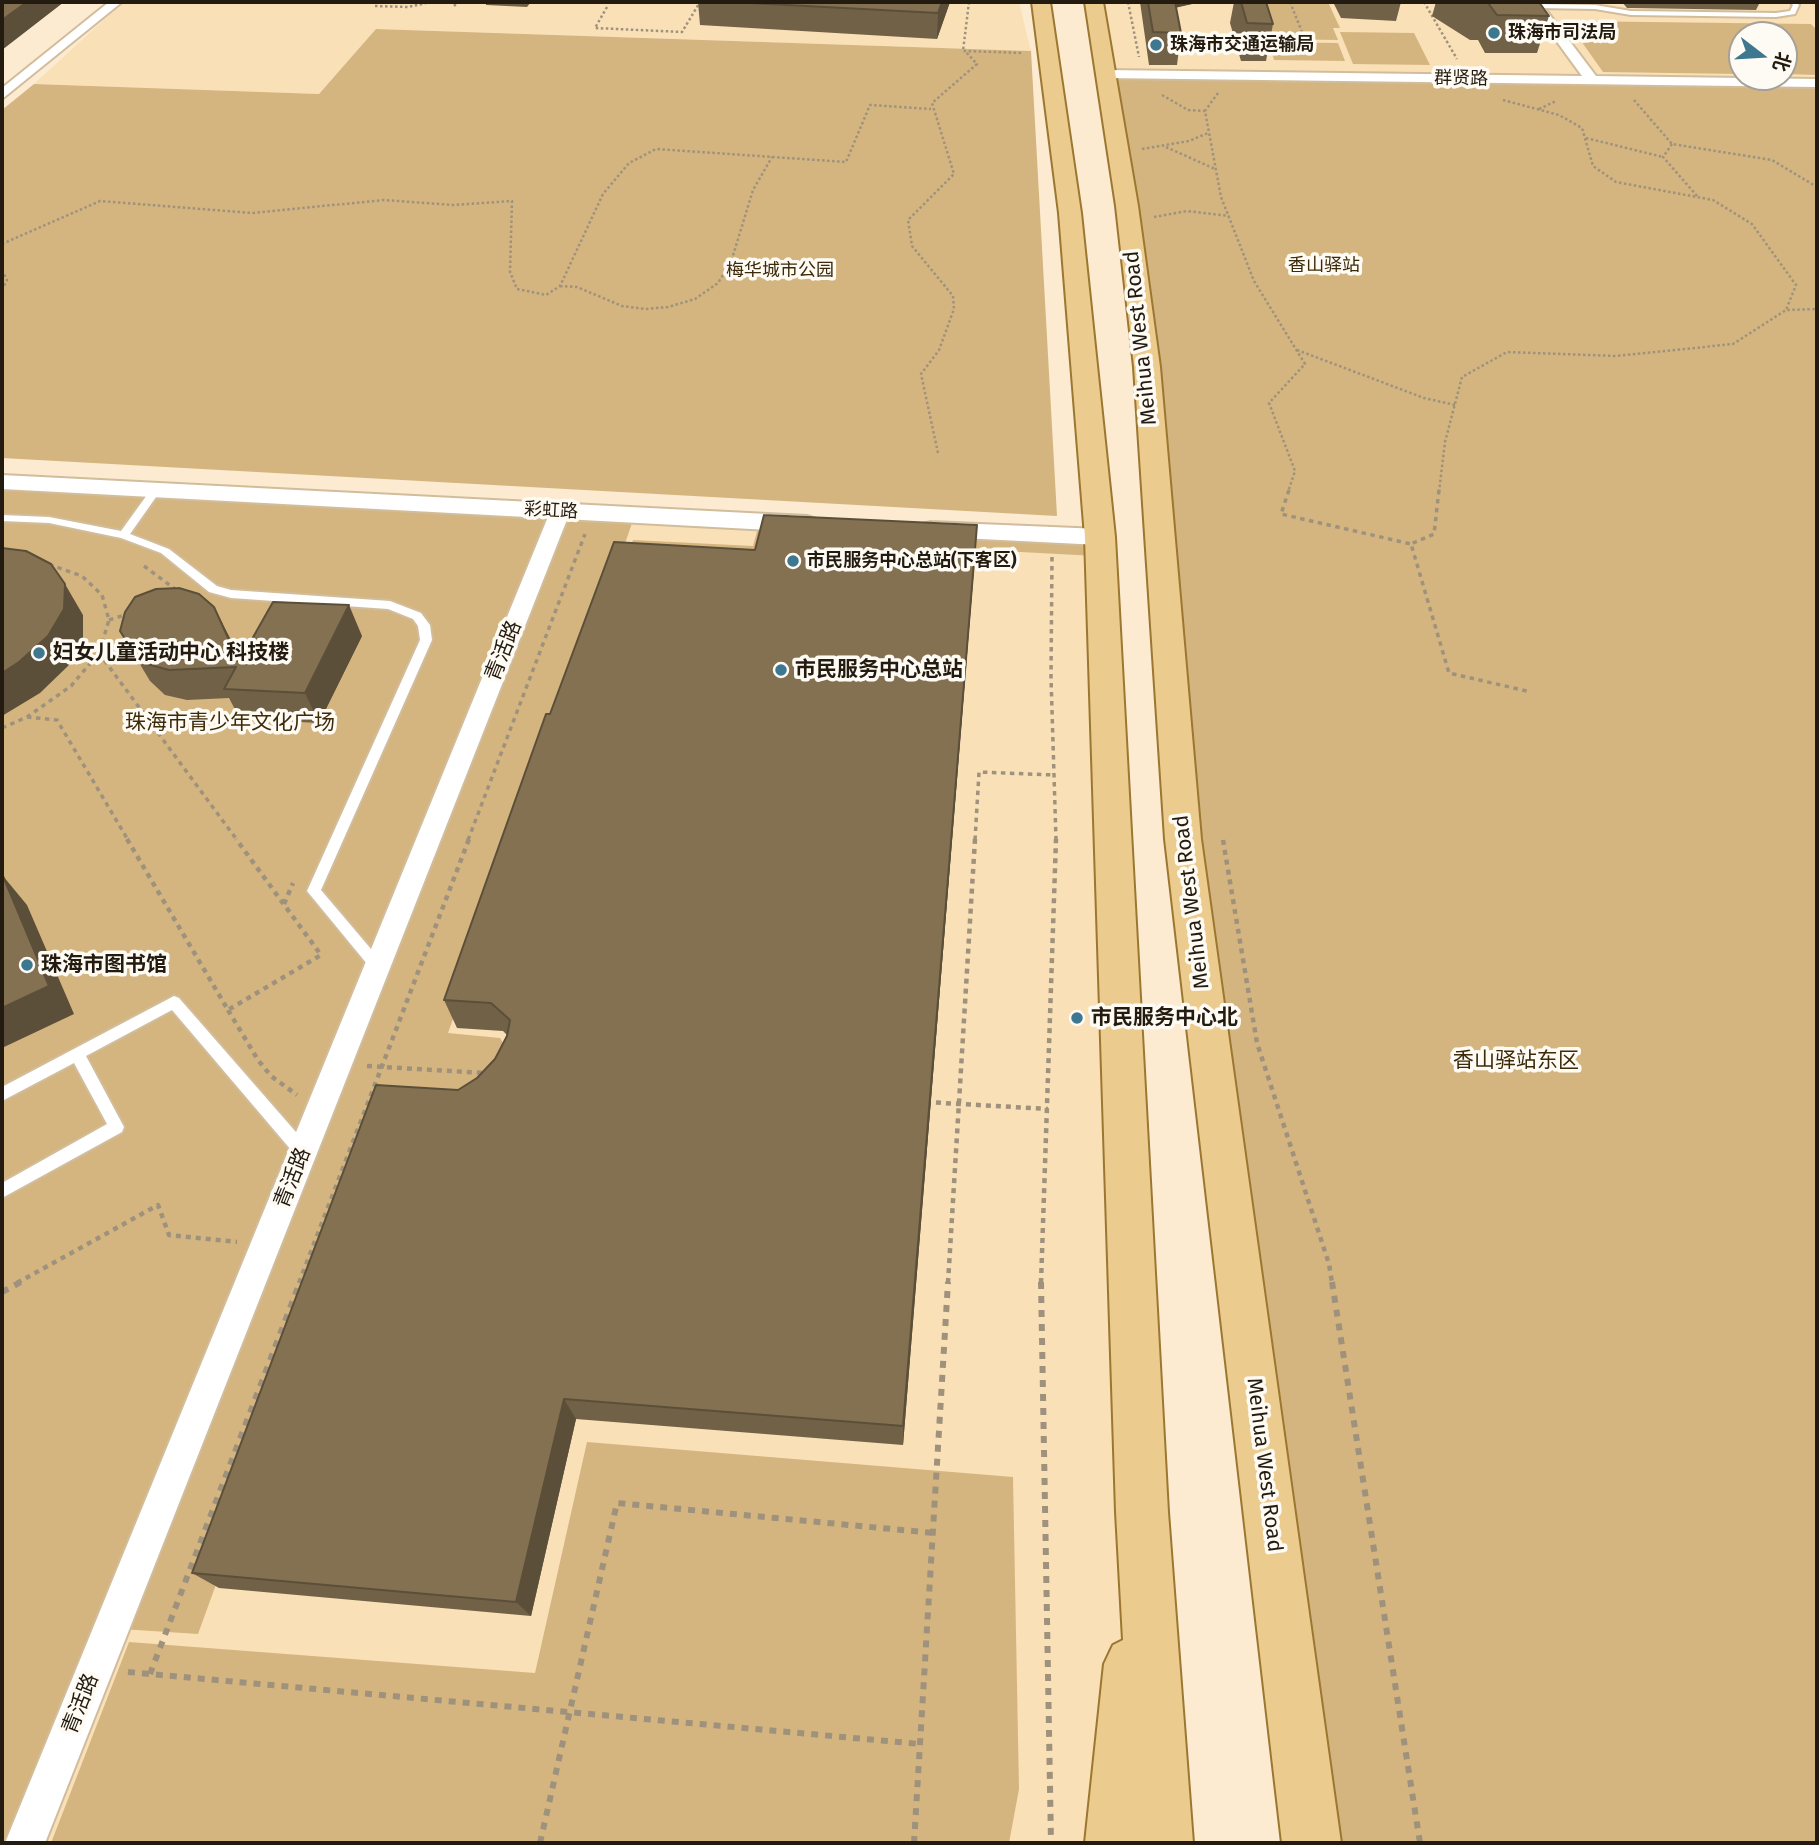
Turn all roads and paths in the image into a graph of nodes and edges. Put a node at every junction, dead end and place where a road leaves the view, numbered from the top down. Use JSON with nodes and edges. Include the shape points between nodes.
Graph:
{"nodes":[{"id":1,"x":116,"y":2,"type":"edge"},
{"id":2,"x":431,"y":2,"type":"edge"},
{"id":3,"x":458,"y":2,"type":"edge"},
{"id":4,"x":700,"y":2,"type":"edge"},
{"id":5,"x":969,"y":2,"type":"edge"},
{"id":6,"x":1041,"y":2,"type":"edge"},
{"id":7,"x":1094,"y":2,"type":"edge"},
{"id":8,"x":1128,"y":2,"type":"edge"},
{"id":9,"x":1290,"y":2,"type":"edge"},
{"id":10,"x":1424,"y":2,"type":"edge"},
{"id":11,"x":1793,"y":2,"type":"edge"},
{"id":12,"x":1536,"y":4,"type":"edge"},
{"id":13,"x":375,"y":6,"type":"dead end"},
{"id":14,"x":454,"y":6,"type":"dead end"},
{"id":15,"x":607,"y":7,"type":"dead end"},
{"id":16,"x":1306,"y":42,"type":"dead end"},
{"id":17,"x":965,"y":51,"type":"junction"},
{"id":18,"x":1048,"y":54,"type":"junction"},
{"id":19,"x":1460,"y":65,"type":"dead end"},
{"id":20,"x":1105,"y":74,"type":"junction"},
{"id":21,"x":1143,"y":75,"type":"junction"},
{"id":22,"x":1593,"y":81,"type":"junction"},
{"id":23,"x":1817,"y":83,"type":"edge"},
{"id":24,"x":1221,"y":90,"type":"dead end"},
{"id":25,"x":2,"y":94,"type":"edge"},
{"id":26,"x":1492,"y":98,"type":"dead end"},
{"id":27,"x":931,"y":109,"type":"junction"},
{"id":28,"x":1208,"y":132,"type":"junction"},
{"id":29,"x":1585,"y":138,"type":"junction"},
{"id":30,"x":1672,"y":144,"type":"junction"},
{"id":31,"x":1165,"y":146,"type":"junction"},
{"id":32,"x":1117,"y":149,"type":"junction"},
{"id":33,"x":772,"y":157,"type":"junction"},
{"id":34,"x":1663,"y":157,"type":"junction"},
{"id":35,"x":1216,"y":169,"type":"junction"},
{"id":36,"x":1817,"y":187,"type":"edge"},
{"id":37,"x":1698,"y":197,"type":"junction"},
{"id":38,"x":1229,"y":216,"type":"junction"},
{"id":39,"x":1128,"y":218,"type":"junction"},
{"id":40,"x":2,"y":244,"type":"edge"},
{"id":41,"x":2,"y":270,"type":"edge"},
{"id":42,"x":560,"y":286,"type":"junction"},
{"id":43,"x":2,"y":290,"type":"edge"},
{"id":44,"x":1817,"y":309,"type":"edge"},
{"id":45,"x":1786,"y":310,"type":"junction"},
{"id":46,"x":1296,"y":349,"type":"junction"},
{"id":47,"x":1455,"y":405,"type":"junction"},
{"id":48,"x":938,"y":453,"type":"dead end"},
{"id":49,"x":2,"y":482,"type":"edge"},
{"id":50,"x":156,"y":490,"type":"junction"},
{"id":51,"x":560,"y":512,"type":"junction"},
{"id":52,"x":593,"y":514,"type":"junction"},
{"id":53,"x":2,"y":518,"type":"edge"},
{"id":54,"x":834,"y":525,"type":"edge"},
{"id":55,"x":902,"y":528,"type":"edge"},
{"id":56,"x":124,"y":535,"type":"junction"},
{"id":57,"x":1052,"y":535,"type":"junction"},
{"id":58,"x":1100,"y":537,"type":"junction"},
{"id":59,"x":1410,"y":544,"type":"junction"},
{"id":60,"x":138,"y":562,"type":"dead end"},
{"id":61,"x":37,"y":563,"type":"edge"},
{"id":62,"x":173,"y":601,"type":"edge"},
{"id":63,"x":135,"y":612,"type":"edge"},
{"id":64,"x":109,"y":620,"type":"junction"},
{"id":65,"x":99,"y":653,"type":"junction"},
{"id":66,"x":1531,"y":692,"type":"dead end"},
{"id":67,"x":27,"y":717,"type":"junction"},
{"id":68,"x":2,"y":728,"type":"edge"},
{"id":69,"x":1054,"y":775,"type":"junction"},
{"id":70,"x":1223,"y":840,"type":"dead end"},
{"id":71,"x":295,"y":879,"type":"dead end"},
{"id":72,"x":284,"y":904,"type":"junction"},
{"id":73,"x":377,"y":966,"type":"junction"},
{"id":74,"x":228,"y":1010,"type":"junction"},
{"id":75,"x":77,"y":1054,"type":"junction"},
{"id":76,"x":338,"y":1064,"type":"junction"},
{"id":77,"x":381,"y":1067,"type":"junction"},
{"id":78,"x":491,"y":1074,"type":"edge"},
{"id":79,"x":2,"y":1094,"type":"edge"},
{"id":80,"x":920,"y":1101,"type":"edge"},
{"id":81,"x":322,"y":1104,"type":"junction"},
{"id":82,"x":961,"y":1104,"type":"junction"},
{"id":83,"x":1048,"y":1109,"type":"junction"},
{"id":84,"x":303,"y":1152,"type":"junction"},
{"id":85,"x":2,"y":1191,"type":"edge"},
{"id":86,"x":266,"y":1245,"type":"junction"},
{"id":87,"x":2,"y":1292,"type":"edge"},
{"id":88,"x":1142,"y":1512,"type":"junction"},
{"id":89,"x":934,"y":1533,"type":"junction"},
{"id":90,"x":95,"y":1669,"type":"junction"},
{"id":91,"x":150,"y":1674,"type":"junction"},
{"id":92,"x":570,"y":1712,"type":"junction"},
{"id":93,"x":920,"y":1744,"type":"junction"},
{"id":94,"x":25,"y":1843,"type":"edge"},
{"id":95,"x":540,"y":1843,"type":"edge"},
{"id":96,"x":914,"y":1843,"type":"edge"},
{"id":97,"x":1051,"y":1843,"type":"edge"},
{"id":98,"x":1115,"y":1843,"type":"edge"},
{"id":99,"x":1164,"y":1843,"type":"edge"},
{"id":100,"x":1312,"y":1843,"type":"edge"},
{"id":101,"x":1420,"y":1843,"type":"edge"}],
"edges":[{"from":1,"to":25,"type":"street"},
{"from":2,"to":13,"type":"path"},
{"from":3,"to":14,"type":"path"},
{"from":4,"to":15,"type":"path","via":[[682,32],[595,28]]},
{"from":5,"to":17,"type":"path"},
{"from":6,"to":18,"type":"main road"},
{"from":7,"to":20,"type":"main road","name":"Meihua West Road"},
{"from":8,"to":21,"type":"path"},
{"from":9,"to":16,"type":"path"},
{"from":10,"to":19,"type":"path"},
{"from":11,"to":12,"type":"lane","via":[[1793,13],[1776,15],[1631,13]]},
{"from":12,"to":22,"type":"street"},
{"from":17,"to":18,"type":"path"},
{"from":17,"to":27,"type":"path","via":[[976,64],[935,99]]},
{"from":18,"to":58,"type":"main road","via":[[1070,213]]},
{"from":20,"to":21,"type":"street","name":"群贤路"},
{"from":20,"to":32,"type":"main road","name":"Meihua West Road"},
{"from":21,"to":22,"type":"street","name":"群贤路"},
{"from":22,"to":23,"type":"street","name":"群贤路"},
{"from":22,"to":30,"type":"path","via":[[1625,89]]},
{"from":24,"to":28,"type":"path","via":[[1205,111]]},
{"from":26,"to":29,"type":"path","via":[[1559,115],[1582,128]]},
{"from":27,"to":33,"type":"path","via":[[870,105],[846,162]]},
{"from":27,"to":48,"type":"path","via":[[954,174],[908,220],[912,246],[953,296],[954,309],[939,349],[921,374]]},
{"from":28,"to":31,"type":"path"},
{"from":28,"to":35,"type":"path"},
{"from":29,"to":34,"type":"path"},
{"from":29,"to":37,"type":"path","via":[[1593,166],[1616,182]]},
{"from":30,"to":34,"type":"path"},
{"from":30,"to":36,"type":"path","via":[[1772,160]]},
{"from":31,"to":32,"type":"path"},
{"from":31,"to":35,"type":"path"},
{"from":32,"to":39,"type":"main road","name":"Meihua West Road"},
{"from":33,"to":42,"type":"path","via":[[656,149],[629,163],[603,194]]},
{"from":33,"to":42,"type":"path","via":[[753,190],[731,262],[718,283],[695,299],[645,309]]},
{"from":34,"to":37,"type":"path"},
{"from":35,"to":38,"type":"path"},
{"from":37,"to":45,"type":"path","via":[[1713,200],[1752,224],[1796,285]]},
{"from":38,"to":39,"type":"path","via":[[1187,211]]},
{"from":38,"to":46,"type":"path","via":[[1254,281]]},
{"from":39,"to":100,"type":"main road","name":"Meihua West Road","via":[[1147,367],[1184,839]]},
{"from":40,"to":42,"type":"path","via":[[100,201],[252,214],[384,200],[453,205],[512,201],[510,272],[517,289],[546,295]]},
{"from":41,"to":43,"type":"path","via":[[7,280]]},
{"from":44,"to":45,"type":"path"},
{"from":45,"to":47,"type":"path","via":[[1733,344],[1616,356],[1507,352],[1462,377]]},
{"from":46,"to":47,"type":"path","via":[[1424,398]]},
{"from":46,"to":59,"type":"path","via":[[1305,364],[1269,403],[1295,471],[1281,514]]},
{"from":47,"to":59,"type":"path","via":[[1445,442],[1434,534]]},
{"from":49,"to":50,"type":"street","name":"彩虹路"},
{"from":50,"to":51,"type":"street","name":"彩虹路"},
{"from":50,"to":56,"type":"lane"},
{"from":51,"to":52,"type":"street","name":"彩虹路"},
{"from":51,"to":73,"type":"street","name":"青活路"},
{"from":52,"to":54,"type":"street","name":"彩虹路"},
{"from":52,"to":77,"type":"path"},
{"from":53,"to":56,"type":"lane","via":[[49,520]]},
{"from":55,"to":57,"type":"street"},
{"from":56,"to":73,"type":"lane","via":[[165,551],[213,589],[390,605],[417,616],[424,625],[426,640],[419,659],[314,891]]},
{"from":57,"to":58,"type":"street"},
{"from":57,"to":69,"type":"path"},
{"from":58,"to":88,"type":"main road"},
{"from":59,"to":66,"type":"path","via":[[1449,673]]},
{"from":60,"to":62,"type":"path","via":[[186,597]]},
{"from":61,"to":64,"type":"path","via":[[82,576],[102,595]]},
{"from":63,"to":64,"type":"path"},
{"from":64,"to":65,"type":"path"},
{"from":65,"to":67,"type":"path","via":[[71,686]]},
{"from":65,"to":72,"type":"path"},
{"from":67,"to":68,"type":"path"},
{"from":67,"to":74,"type":"path","via":[[57,720]]},
{"from":69,"to":82,"type":"path","via":[[979,772]]},
{"from":69,"to":83,"type":"path","via":[[1057,866]]},
{"from":70,"to":101,"type":"path","via":[[1257,1043],[1329,1264]]},
{"from":71,"to":72,"type":"path"},
{"from":72,"to":74,"type":"path","via":[[321,955]]},
{"from":73,"to":76,"type":"street","name":"青活路"},
{"from":74,"to":81,"type":"path","via":[[271,1076],[290,1091]]},
{"from":75,"to":79,"type":"lane"},
{"from":75,"to":84,"type":"lane","via":[[174,1002]]},
{"from":75,"to":85,"type":"lane","via":[[116,1126]]},
{"from":76,"to":77,"type":"path"},
{"from":76,"to":81,"type":"street","name":"青活路"},
{"from":77,"to":78,"type":"path"},
{"from":77,"to":91,"type":"path"},
{"from":80,"to":82,"type":"path"},
{"from":81,"to":84,"type":"street","name":"青活路"},
{"from":82,"to":83,"type":"path"},
{"from":82,"to":89,"type":"path"},
{"from":83,"to":97,"type":"path","via":[[1041,1291]]},
{"from":84,"to":86,"type":"street","name":"青活路"},
{"from":86,"to":87,"type":"path","via":[[169,1235],[158,1205]]},
{"from":86,"to":90,"type":"street","name":"青活路"},
{"from":88,"to":98,"type":"main road"},
{"from":88,"to":99,"type":"main road"},
{"from":89,"to":92,"type":"path","via":[[617,1503]]},
{"from":89,"to":93,"type":"path"},
{"from":90,"to":91,"type":"path"},
{"from":90,"to":94,"type":"street","name":"青活路"},
{"from":91,"to":92,"type":"path"},
{"from":92,"to":93,"type":"path"},
{"from":92,"to":95,"type":"path"},
{"from":93,"to":96,"type":"path"}]}
